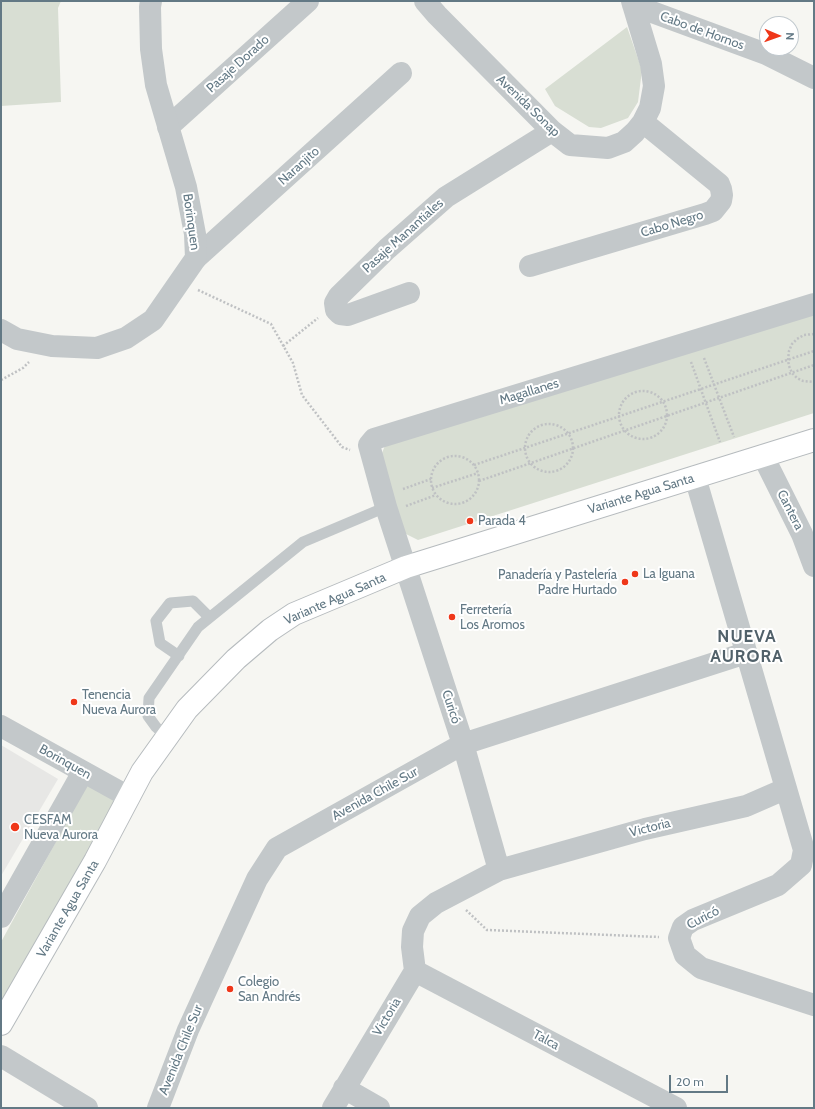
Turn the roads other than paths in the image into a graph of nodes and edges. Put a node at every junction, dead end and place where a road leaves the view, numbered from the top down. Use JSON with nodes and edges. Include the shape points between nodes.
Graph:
{"nodes":[{"id":1,"x":151,"y":1,"type":"edge"},
{"id":2,"x":308,"y":1,"type":"edge"},
{"id":3,"x":425,"y":1,"type":"edge"},
{"id":4,"x":633,"y":3,"type":"edge"},
{"id":5,"x":402,"y":73,"type":"dead end"},
{"id":6,"x":814,"y":78,"type":"edge"},
{"id":7,"x":643,"y":122,"type":"junction"},
{"id":8,"x":168,"y":127,"type":"junction"},
{"id":9,"x":552,"y":131,"type":"junction"},
{"id":10,"x":196,"y":258,"type":"junction"},
{"id":11,"x":530,"y":266,"type":"dead end"},
{"id":12,"x":409,"y":293,"type":"dead end"},
{"id":13,"x":814,"y":304,"type":"edge"},
{"id":14,"x":1,"y":330,"type":"edge"},
{"id":15,"x":814,"y":440,"type":"edge"},
{"id":16,"x":763,"y":456,"type":"junction"},
{"id":17,"x":695,"y":477,"type":"junction"},
{"id":18,"x":386,"y":505,"type":"junction"},
{"id":19,"x":814,"y":566,"type":"edge"},
{"id":20,"x":406,"y":567,"type":"junction"},
{"id":21,"x":209,"y":617,"type":"junction"},
{"id":22,"x":746,"y":653,"type":"junction"},
{"id":23,"x":179,"y":656,"type":"junction"},
{"id":24,"x":1,"y":726,"type":"edge"},
{"id":25,"x":167,"y":737,"type":"junction"},
{"id":26,"x":463,"y":744,"type":"junction"},
{"id":27,"x":83,"y":772,"type":"junction"},
{"id":28,"x":785,"y":789,"type":"junction"},
{"id":29,"x":130,"y":797,"type":"junction"},
{"id":30,"x":499,"y":870,"type":"junction"},
{"id":31,"x":1,"y":916,"type":"edge"},
{"id":32,"x":415,"y":971,"type":"junction"},
{"id":33,"x":814,"y":1005,"type":"edge"},
{"id":34,"x":1,"y":1024,"type":"edge"},
{"id":35,"x":1,"y":1056,"type":"edge"},
{"id":36,"x":344,"y":1088,"type":"junction"},
{"id":37,"x":87,"y":1108,"type":"edge"},
{"id":38,"x":158,"y":1108,"type":"edge"},
{"id":39,"x":333,"y":1108,"type":"edge"},
{"id":40,"x":379,"y":1108,"type":"edge"},
{"id":41,"x":676,"y":1108,"type":"edge"}],
"edges":[{"from":1,"to":8,"type":"street","name":"Borinquen","via":[[151,49],[156,85]]},
{"from":2,"to":8,"type":"street","name":"Pasaje Dorado"},
{"from":3,"to":9,"type":"street","name":"Avenida Sonap"},
{"from":4,"to":6,"type":"street","name":"Cabo de Hornos","via":[[766,54]]},
{"from":4,"to":7,"type":"street","name":"Avenida Sonap","via":[[651,64],[654,86],[650,108]]},
{"from":5,"to":10,"type":"street","name":"Naranjito"},
{"from":7,"to":9,"type":"street","name":"Avenida Sonap","via":[[624,142],[608,148],[570,145]]},
{"from":7,"to":11,"type":"street","name":"Cabo Negro","via":[[718,184],[721,189],[721,201],[713,211],[705,214]]},
{"from":8,"to":10,"type":"street","name":"Borinquen","via":[[186,187],[195,234]]},
{"from":9,"to":12,"type":"street","name":"Pasaje Manantiales","via":[[446,197],[339,296],[336,310],[340,314],[348,315]]},
{"from":10,"to":14,"type":"street","name":"Borinquen","via":[[153,320],[126,338],[97,348],[52,346],[17,339]]},
{"from":13,"to":18,"type":"street","name":"Magallanes","via":[[374,439],[369,445]]},
{"from":15,"to":16,"type":"main road","name":"Variante Agua Santa"},
{"from":16,"to":17,"type":"main road","name":"Variante Agua Santa"},
{"from":16,"to":19,"type":"street","name":"Cantera","via":[[802,534]]},
{"from":17,"to":20,"type":"main road","name":"Variante Agua Santa"},
{"from":17,"to":22,"type":"street"},
{"from":18,"to":20,"type":"street","name":"Magallanes"},
{"from":18,"to":21,"type":"lane","via":[[303,542]]},
{"from":20,"to":25,"type":"main road","name":"Variante Agua Santa","via":[[294,614],[270,630],[236,659],[187,709]]},
{"from":20,"to":26,"type":"street","name":"Curicó"},
{"from":21,"to":23,"type":"lane","via":[[198,627]]},
{"from":21,"to":23,"type":"lane","via":[[193,601],[170,603],[160,615],[156,621],[160,643]]},
{"from":22,"to":26,"type":"street","name":"Avenida Chile Sur"},
{"from":22,"to":28,"type":"street"},
{"from":23,"to":25,"type":"lane","via":[[148,698],[148,716]]},
{"from":24,"to":27,"type":"street","name":"Borinquen"},
{"from":25,"to":29,"type":"main road","name":"Variante Agua Santa","via":[[142,772]]},
{"from":26,"to":30,"type":"street","name":"Curicó"},
{"from":26,"to":38,"type":"street","name":"Avenida Chile Sur","via":[[277,848],[257,879],[188,1030]]},
{"from":27,"to":29,"type":"street","name":"Borinquen"},
{"from":27,"to":31,"type":"street"},
{"from":28,"to":30,"type":"street","name":"Victoria","via":[[746,806],[645,829]]},
{"from":28,"to":33,"type":"street","name":"Curicó","via":[[804,850],[800,865],[778,885],[693,920],[683,927],[679,938],[685,955],[701,968]]},
{"from":29,"to":34,"type":"main road","name":"Variante Agua Santa"},
{"from":30,"to":32,"type":"street","name":"Victoria","via":[[436,902],[420,916],[412,931]]},
{"from":32,"to":36,"type":"street","name":"Victoria"},
{"from":32,"to":41,"type":"street","name":"Talca"},
{"from":35,"to":37,"type":"street"},
{"from":36,"to":39,"type":"street","name":"Victoria"},
{"from":36,"to":40,"type":"street"}]}
